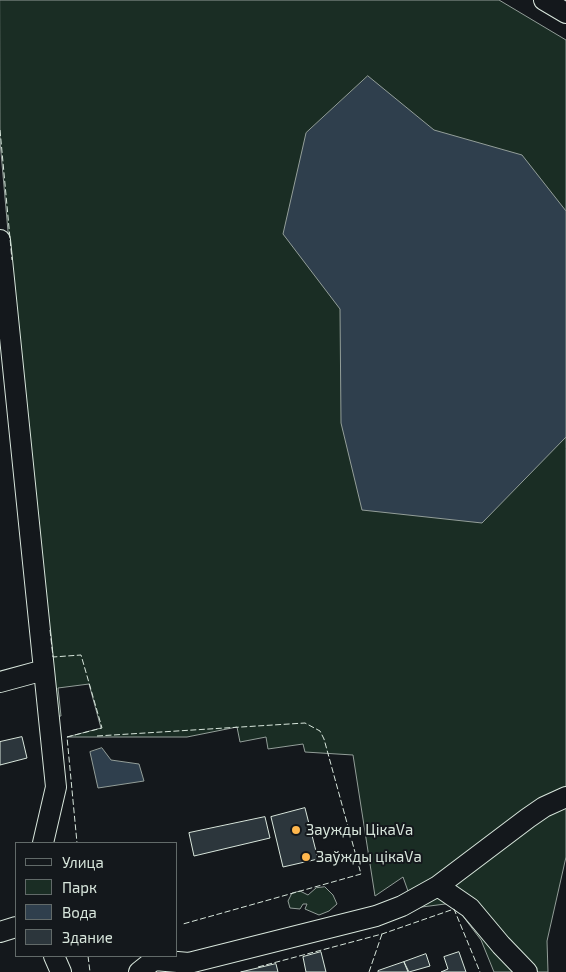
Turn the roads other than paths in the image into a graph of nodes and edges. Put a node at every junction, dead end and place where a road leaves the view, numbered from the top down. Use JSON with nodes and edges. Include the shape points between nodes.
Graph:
{"nodes":[{"id":1,"x":544,"y":0,"type":"edge"},
{"id":2,"x":566,"y":12,"type":"edge"},
{"id":3,"x":0,"y":240,"type":"edge"},
{"id":4,"x":44,"y":670,"type":"junction"},
{"id":5,"x":0,"y":682,"type":"edge"},
{"id":6,"x":566,"y":797,"type":"edge"},
{"id":7,"x":43,"y":842,"type":"edge"},
{"id":8,"x":438,"y":886,"type":"junction"},
{"id":9,"x":15,"y":927,"type":"edge"},
{"id":10,"x":0,"y":932,"type":"edge"},
{"id":11,"x":54,"y":957,"type":"edge"},
{"id":12,"x":146,"y":966,"type":"edge"},
{"id":13,"x":61,"y":972,"type":"edge"},
{"id":14,"x":527,"y":972,"type":"edge"}],
"edges":[{"from":1,"to":2,"type":"street"},
{"from":3,"to":4,"type":"street"},
{"from":4,"to":5,"type":"street"},
{"from":4,"to":7,"type":"street","via":[[56,787]]},
{"from":6,"to":8,"type":"street","via":[[528,818]]},
{"from":8,"to":12,"type":"street","via":[[376,916],[189,962]]},
{"from":8,"to":14,"type":"street","via":[[470,908]]},
{"from":9,"to":10,"type":"street"},
{"from":11,"to":13,"type":"street"}]}
